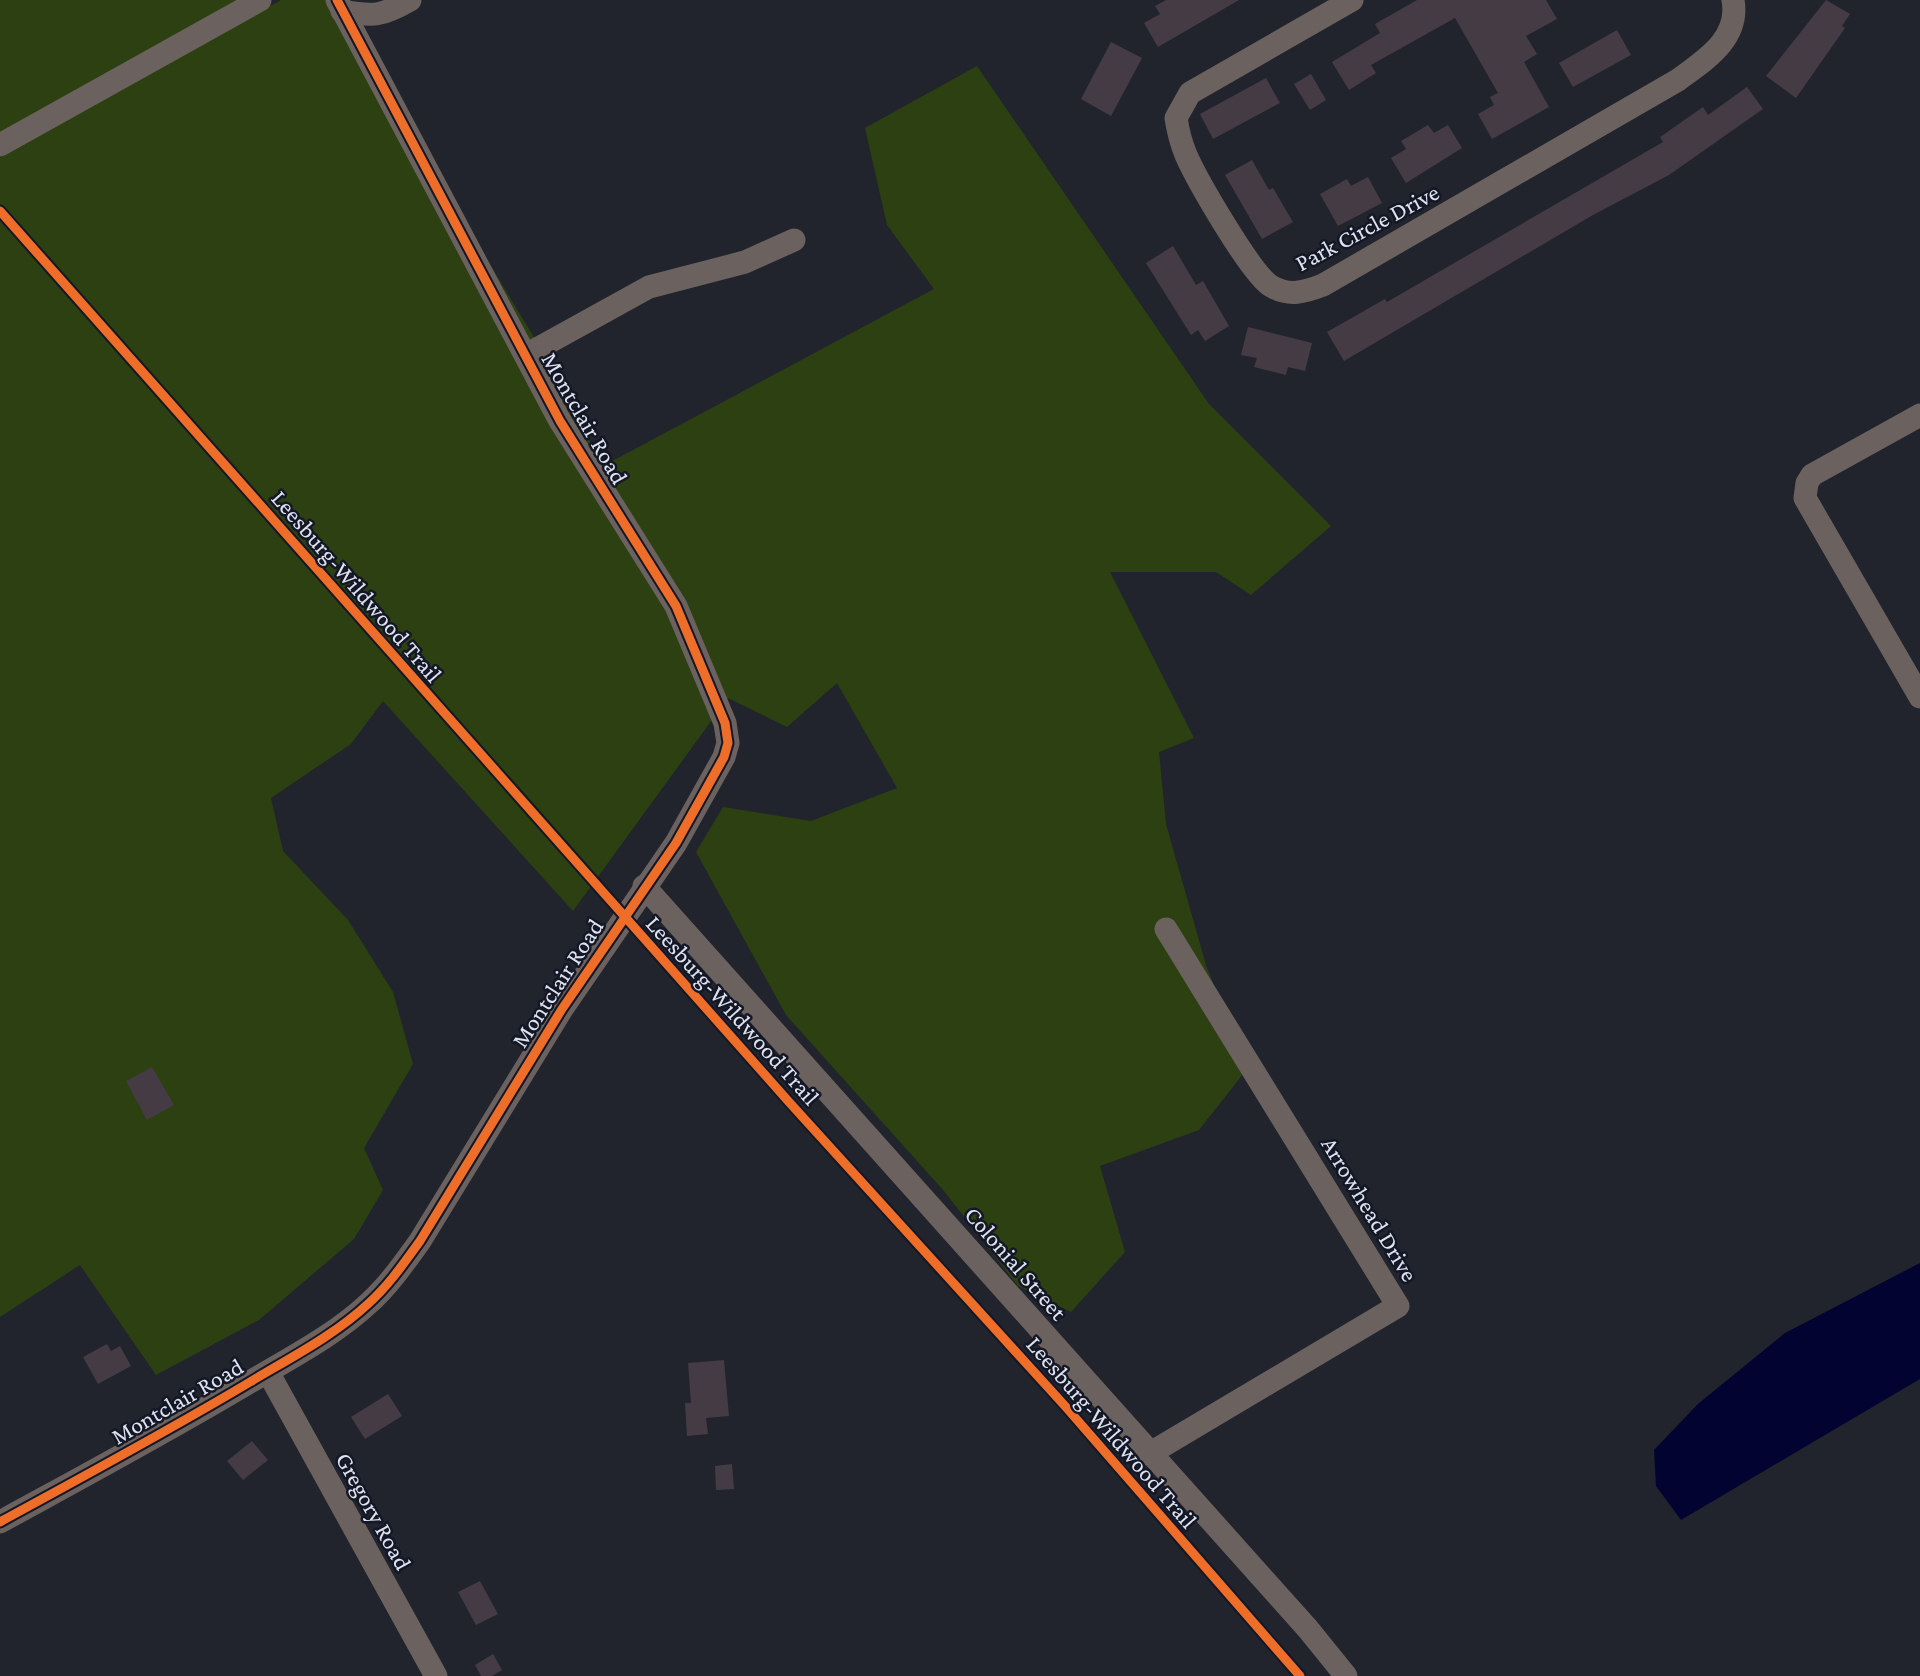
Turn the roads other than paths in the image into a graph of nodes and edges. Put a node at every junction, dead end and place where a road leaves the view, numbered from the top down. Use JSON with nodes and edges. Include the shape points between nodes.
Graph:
{"nodes":[{"id":1,"x":260,"y":0,"type":"edge"},
{"id":2,"x":410,"y":0,"type":"edge"},
{"id":3,"x":1352,"y":0,"type":"edge"},
{"id":4,"x":1733,"y":0,"type":"edge"},
{"id":5,"x":340,"y":5,"type":"edge"},
{"id":6,"x":0,"y":145,"type":"edge"},
{"id":7,"x":794,"y":240,"type":"dead end"},
{"id":8,"x":526,"y":355,"type":"junction"},
{"id":9,"x":1920,"y":415,"type":"edge"},
{"id":10,"x":1920,"y":697,"type":"edge"},
{"id":11,"x":644,"y":886,"type":"junction"},
{"id":12,"x":1166,"y":929,"type":"dead end"},
{"id":13,"x":268,"y":1372,"type":"junction"},
{"id":14,"x":1149,"y":1454,"type":"junction"},
{"id":15,"x":0,"y":1521,"type":"edge"},
{"id":16,"x":436,"y":1676,"type":"edge"},
{"id":17,"x":1346,"y":1676,"type":"edge"}],
"edges":[{"from":1,"to":6,"type":"street"},
{"from":2,"to":5,"type":"street","via":[[371,16]]},
{"from":3,"to":4,"type":"street","name":"Park Circle Drive","via":[[1190,93],[1176,118],[1186,156],[1246,261],[1265,282],[1289,293],[1323,285],[1678,80],[1725,39],[1733,26]]},
{"from":5,"to":8,"type":"street","name":"Montclair Road"},
{"from":7,"to":8,"type":"street","via":[[745,262],[649,287]]},
{"from":8,"to":11,"type":"street","name":"Montclair Road","via":[[560,421],[676,606],[725,723],[728,743],[724,757],[676,843]]},
{"from":9,"to":10,"type":"street","via":[[1812,475],[1805,498]]},
{"from":11,"to":13,"type":"street","name":"Montclair Road","via":[[562,1009],[420,1241],[389,1282],[335,1330]]},
{"from":11,"to":14,"type":"street","name":"Colonial Street"},
{"from":12,"to":14,"type":"street","name":"Arrowhead Drive","via":[[1398,1306]]},
{"from":13,"to":15,"type":"street","name":"Montclair Road"},
{"from":13,"to":16,"type":"street","name":"Gregory Road"},
{"from":14,"to":17,"type":"street","name":"Colonial Street"}]}
